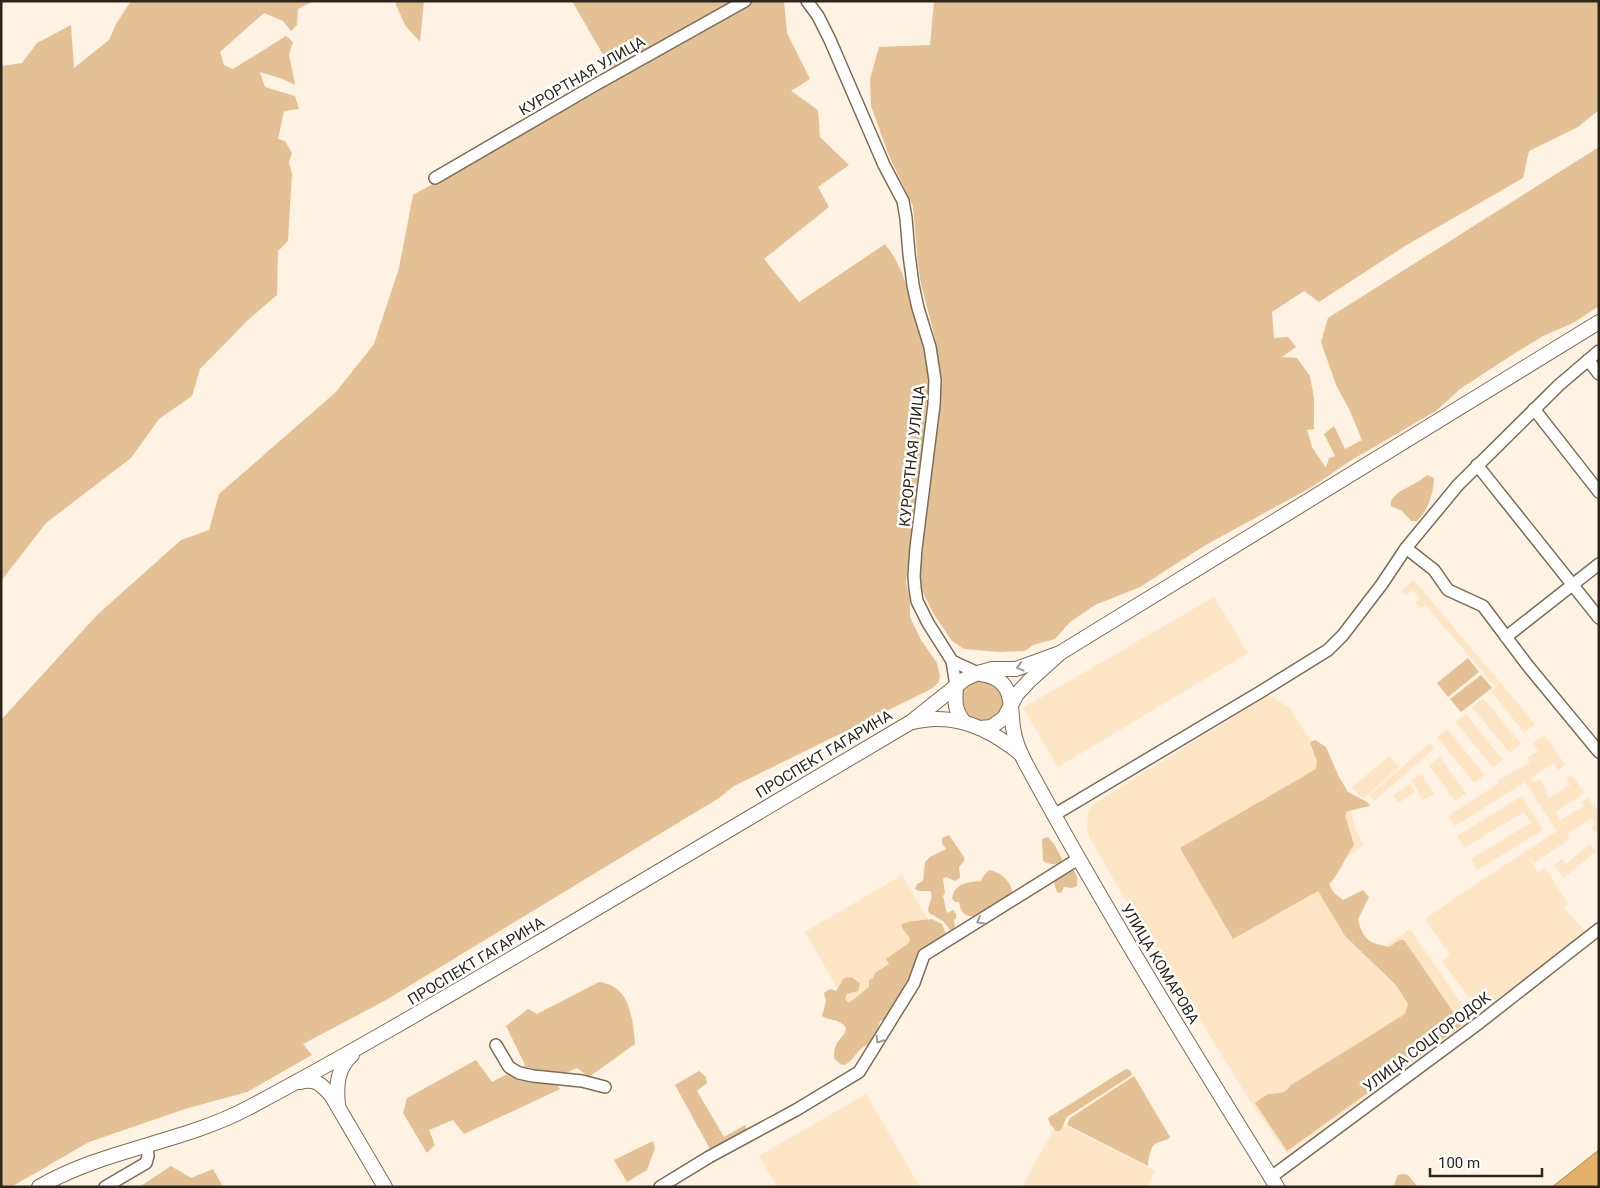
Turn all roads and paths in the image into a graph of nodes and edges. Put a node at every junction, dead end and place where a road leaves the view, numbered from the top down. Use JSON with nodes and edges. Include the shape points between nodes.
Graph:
{"nodes":[{"id":1,"x":745,"y":1,"type":"edge"},
{"id":2,"x":807,"y":1,"type":"edge"},
{"id":3,"x":435,"y":178,"type":"dead end"},
{"id":4,"x":1599,"y":322,"type":"edge"},
{"id":5,"x":1599,"y":351,"type":"edge"},
{"id":6,"x":1588,"y":360,"type":"junction"},
{"id":7,"x":1599,"y":374,"type":"edge"},
{"id":8,"x":1534,"y":409,"type":"junction"},
{"id":9,"x":1477,"y":466,"type":"junction"},
{"id":10,"x":1599,"y":492,"type":"edge"},
{"id":11,"x":1406,"y":548,"type":"junction"},
{"id":12,"x":1599,"y":564,"type":"edge"},
{"id":13,"x":1572,"y":585,"type":"junction"},
{"id":14,"x":1599,"y":618,"type":"edge"},
{"id":15,"x":1506,"y":637,"type":"junction"},
{"id":16,"x":1060,"y":653,"type":"junction"},
{"id":17,"x":952,"y":661,"type":"junction"},
{"id":18,"x":978,"y":673,"type":"junction"},
{"id":19,"x":956,"y":686,"type":"junction"},
{"id":20,"x":1012,"y":703,"type":"junction"},
{"id":21,"x":911,"y":722,"type":"junction"},
{"id":22,"x":964,"y":722,"type":"junction"},
{"id":23,"x":980,"y":728,"type":"junction"},
{"id":24,"x":1599,"y":752,"type":"edge"},
{"id":25,"x":1021,"y":755,"type":"junction"},
{"id":26,"x":1054,"y":815,"type":"junction"},
{"id":27,"x":1078,"y":859,"type":"junction"},
{"id":28,"x":1599,"y":929,"type":"edge"},
{"id":29,"x":364,"y":1045,"type":"junction"},
{"id":30,"x":496,"y":1045,"type":"dead end"},
{"id":31,"x":297,"y":1082,"type":"junction"},
{"id":32,"x":605,"y":1087,"type":"dead end"},
{"id":33,"x":338,"y":1105,"type":"junction"},
{"id":34,"x":147,"y":1145,"type":"junction"},
{"id":35,"x":1274,"y":1182,"type":"edge"},
{"id":36,"x":39,"y":1187,"type":"edge"},
{"id":37,"x":105,"y":1187,"type":"edge"},
{"id":38,"x":385,"y":1187,"type":"edge"},
{"id":39,"x":660,"y":1187,"type":"edge"}],
"edges":[{"from":1,"to":3,"type":"street","name":"КУРОРТНАЯ УЛИЦА"},
{"from":2,"to":17,"type":"street","name":"КУРОРТНАЯ УЛИЦА","via":[[830,40],[903,201],[913,285],[930,347],[935,380],[916,548],[915,588],[928,623]]},
{"from":4,"to":16,"type":"main road"},
{"from":5,"to":6,"type":"street"},
{"from":6,"to":7,"type":"street"},
{"from":6,"to":8,"type":"street"},
{"from":8,"to":9,"type":"street"},
{"from":8,"to":10,"type":"street"},
{"from":9,"to":11,"type":"street","via":[[1439,506]]},
{"from":9,"to":13,"type":"street"},
{"from":11,"to":15,"type":"street","via":[[1434,570],[1448,590],[1482,606]]},
{"from":11,"to":26,"type":"street","via":[[1356,618],[1328,650]]},
{"from":12,"to":13,"type":"street"},
{"from":13,"to":14,"type":"street"},
{"from":13,"to":15,"type":"street"},
{"from":15,"to":24,"type":"street"},
{"from":16,"to":18,"type":"main road","one_way":true,"via":[[1016,669]]},
{"from":16,"to":20,"type":"main road","via":[[1029,681]]},
{"from":17,"to":18,"type":"street"},
{"from":17,"to":19,"type":"street","name":"КУРОРТНАЯ УЛИЦА"},
{"from":18,"to":19,"type":"main road"},
{"from":18,"to":20,"type":"main road","via":[[996,677],[1002,682]]},
{"from":19,"to":21,"type":"main road","name":"ПРОСПЕКТ ГАГАРИНА"},
{"from":19,"to":22,"type":"main road","via":[[954,703]]},
{"from":20,"to":23,"type":"main road","via":[[1004,718],[991,727]]},
{"from":20,"to":25,"type":"main road","via":[[1013,727]]},
{"from":21,"to":22,"type":"main road","name":"ПРОСПЕКТ ГАГАРИНА","via":[[935,719]]},
{"from":21,"to":29,"type":"main road","name":"ПРОСПЕКТ ГАГАРИНА"},
{"from":22,"to":23,"type":"main road"},
{"from":23,"to":25,"type":"main road"},
{"from":25,"to":26,"type":"main road","name":"УЛИЦА КОМАРОВА"},
{"from":26,"to":27,"type":"main road","name":"УЛИЦА КОМАРОВА"},
{"from":27,"to":35,"type":"main road","name":"УЛИЦА КОМАРОВА"},
{"from":27,"to":39,"type":"street","one_way":true,"via":[[924,955],[914,983],[859,1072]]},
{"from":28,"to":35,"type":"street","name":"УЛИЦА СОЦГОРОДОК"},
{"from":29,"to":31,"type":"main road","name":"ПРОСПЕКТ ГАГАРИНА"},
{"from":29,"to":33,"type":"main road","via":[[346,1060],[340,1072]]},
{"from":30,"to":32,"type":"street","via":[[509,1067],[519,1073]]},
{"from":31,"to":33,"type":"main road","via":[[314,1080]]},
{"from":31,"to":34,"type":"main road","name":"ПРОСПЕКТ ГАГАРИНА","via":[[233,1116]]},
{"from":33,"to":38,"type":"main road"},
{"from":34,"to":36,"type":"main road","name":"ПРОСПЕКТ ГАГАРИНА","via":[[88,1163]]},
{"from":34,"to":37,"type":"street","via":[[146,1163]]}]}
